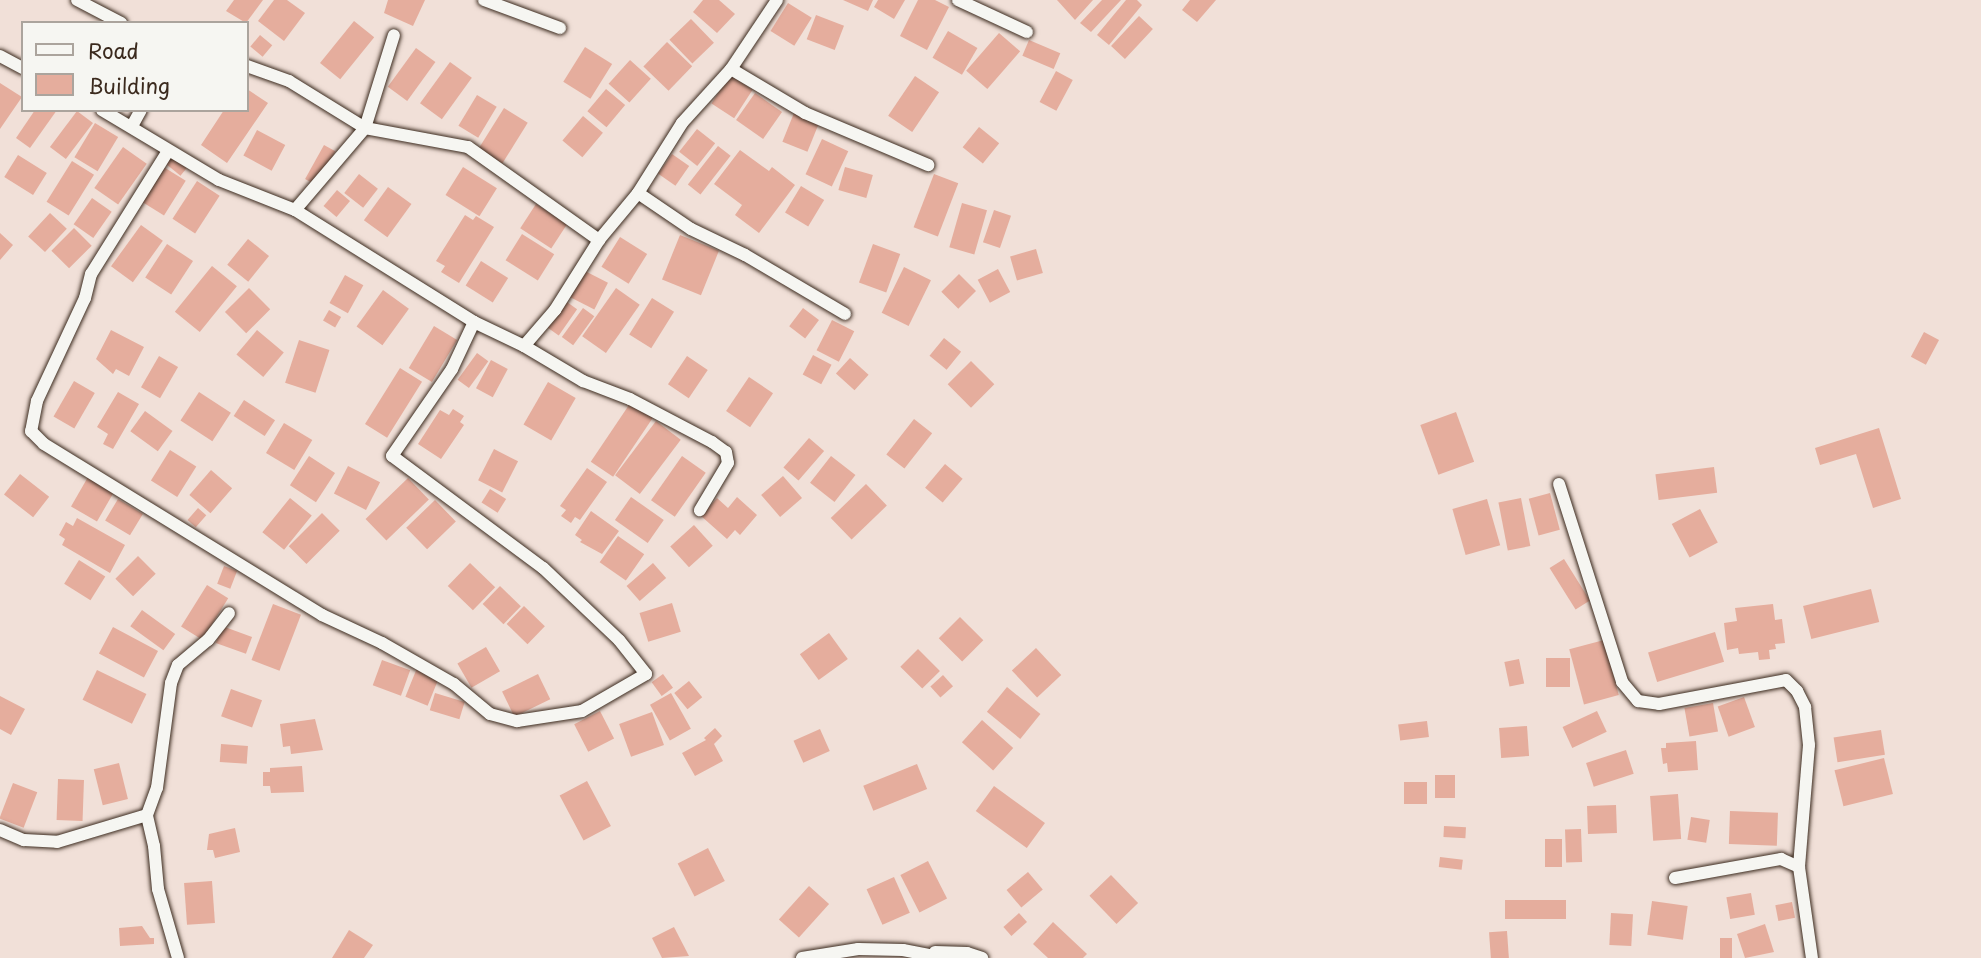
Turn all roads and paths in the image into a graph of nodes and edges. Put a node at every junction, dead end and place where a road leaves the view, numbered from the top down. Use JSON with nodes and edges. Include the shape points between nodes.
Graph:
{"nodes":[{"id":1,"x":77,"y":0,"type":"edge"},
{"id":2,"x":484,"y":0,"type":"edge"},
{"id":3,"x":777,"y":0,"type":"edge"},
{"id":4,"x":958,"y":0,"type":"edge"},
{"id":5,"x":117,"y":21,"type":"edge"},
{"id":6,"x":560,"y":28,"type":"dead end"},
{"id":7,"x":1027,"y":32,"type":"dead end"},
{"id":8,"x":394,"y":35,"type":"dead end"},
{"id":9,"x":0,"y":56,"type":"edge"},
{"id":10,"x":248,"y":66,"type":"edge"},
{"id":11,"x":21,"y":67,"type":"edge"},
{"id":12,"x":731,"y":69,"type":"junction"},
{"id":13,"x":106,"y":112,"type":"edge"},
{"id":14,"x":140,"y":112,"type":"edge"},
{"id":15,"x":132,"y":126,"type":"junction"},
{"id":16,"x":365,"y":128,"type":"junction"},
{"id":17,"x":168,"y":151,"type":"junction"},
{"id":18,"x":928,"y":165,"type":"dead end"},
{"id":19,"x":638,"y":193,"type":"junction"},
{"id":20,"x":295,"y":210,"type":"junction"},
{"id":21,"x":599,"y":240,"type":"junction"},
{"id":22,"x":845,"y":314,"type":"dead end"},
{"id":23,"x":474,"y":322,"type":"junction"},
{"id":24,"x":524,"y":346,"type":"junction"},
{"id":25,"x":1559,"y":484,"type":"dead end"},
{"id":26,"x":700,"y":510,"type":"dead end"},
{"id":27,"x":229,"y":612,"type":"dead end"},
{"id":28,"x":147,"y":815,"type":"junction"},
{"id":29,"x":0,"y":831,"type":"edge"},
{"id":30,"x":1799,"y":867,"type":"junction"},
{"id":31,"x":1675,"y":877,"type":"dead end"},
{"id":32,"x":903,"y":950,"type":"junction"},
{"id":33,"x":178,"y":958,"type":"edge"},
{"id":34,"x":802,"y":958,"type":"edge"},
{"id":35,"x":944,"y":958,"type":"edge"},
{"id":36,"x":982,"y":958,"type":"edge"},
{"id":37,"x":1812,"y":958,"type":"edge"}],
"edges":[{"from":1,"to":5,"type":"street"},
{"from":2,"to":6,"type":"street"},
{"from":3,"to":12,"type":"street"},
{"from":4,"to":7,"type":"street"},
{"from":8,"to":16,"type":"street"},
{"from":9,"to":11,"type":"street"},
{"from":10,"to":16,"type":"street","via":[[289,81]]},
{"from":12,"to":18,"type":"street","via":[[805,113]]},
{"from":12,"to":19,"type":"street","via":[[682,123]]},
{"from":13,"to":15,"type":"street"},
{"from":14,"to":15,"type":"street"},
{"from":15,"to":17,"type":"street"},
{"from":16,"to":20,"type":"street"},
{"from":16,"to":21,"type":"street","via":[[468,147]]},
{"from":17,"to":20,"type":"street","via":[[219,180]]},
{"from":17,"to":23,"type":"street","via":[[91,274],[85,298],[37,401],[31,431],[44,444],[322,615],[454,684],[490,714],[517,721],[582,711],[646,674],[619,640],[542,568],[392,456],[452,369]]},
{"from":19,"to":21,"type":"street"},
{"from":19,"to":22,"type":"street","via":[[691,229]]},
{"from":20,"to":23,"type":"street"},
{"from":21,"to":24,"type":"street","via":[[555,310]]},
{"from":23,"to":24,"type":"street"},
{"from":24,"to":26,"type":"street","via":[[583,381],[630,398],[726,452],[728,463]]},
{"from":25,"to":30,"type":"street","via":[[1622,682],[1638,701],[1659,704],[1786,680],[1797,691],[1805,707],[1809,745]]},
{"from":27,"to":28,"type":"street","via":[[208,640],[178,665],[170,683],[157,788]]},
{"from":28,"to":29,"type":"street","via":[[57,842],[24,840]]},
{"from":28,"to":33,"type":"street","via":[[158,889]]},
{"from":30,"to":31,"type":"street","via":[[1781,859]]},
{"from":30,"to":37,"type":"street"},
{"from":32,"to":34,"type":"street","via":[[858,949]]},
{"from":32,"to":35,"type":"street"},
{"from":32,"to":36,"type":"street"}]}
